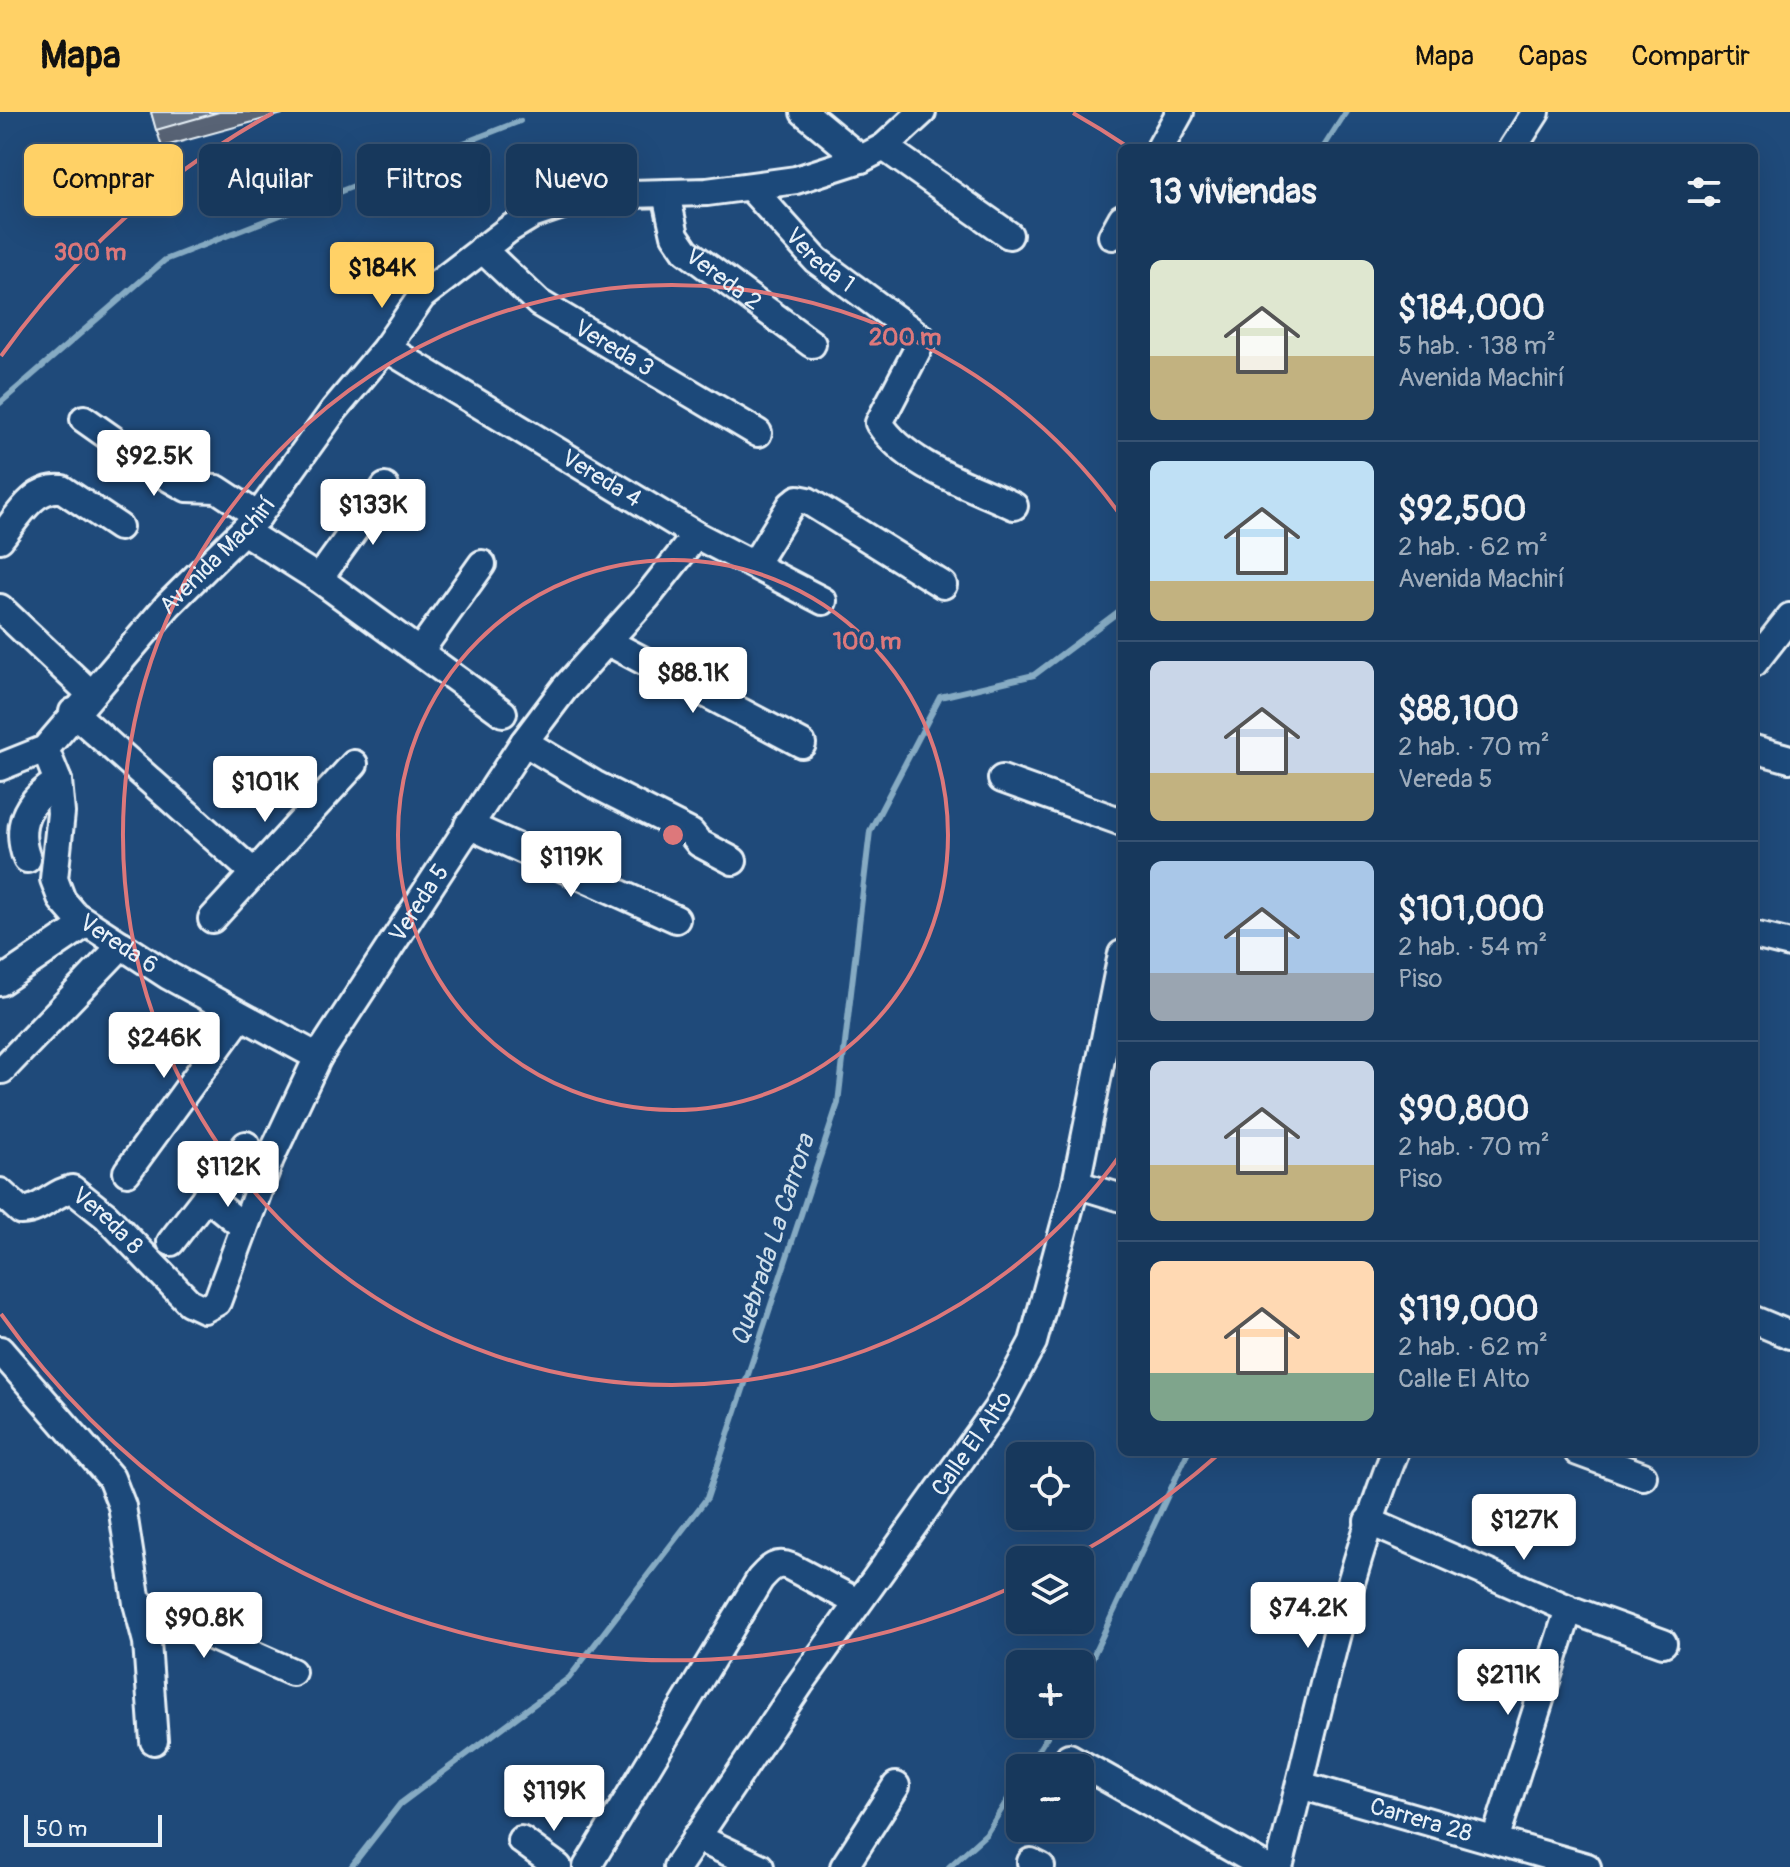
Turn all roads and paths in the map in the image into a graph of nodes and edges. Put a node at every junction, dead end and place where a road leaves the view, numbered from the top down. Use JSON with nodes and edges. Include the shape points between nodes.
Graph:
{"nodes":[{"id":1,"x":804,"y":112,"type":"edge"},
{"id":2,"x":922,"y":112,"type":"edge"},
{"id":3,"x":1180,"y":112,"type":"edge"},
{"id":4,"x":1536,"y":112,"type":"edge"},
{"id":5,"x":1162,"y":144,"type":"edge"},
{"id":6,"x":1516,"y":144,"type":"edge"},
{"id":7,"x":872,"y":153,"type":"junction"},
{"id":8,"x":751,"y":188,"type":"junction"},
{"id":9,"x":666,"y":194,"type":"junction"},
{"id":10,"x":1009,"y":235,"type":"dead end"},
{"id":11,"x":482,"y":249,"type":"junction"},
{"id":12,"x":812,"y":344,"type":"dead end"},
{"id":13,"x":386,"y":348,"type":"junction"},
{"id":14,"x":84,"y":419,"type":"dead end"},
{"id":15,"x":758,"y":433,"type":"dead end"},
{"id":16,"x":385,"y":487,"type":"dead end"},
{"id":17,"x":1014,"y":506,"type":"dead end"},
{"id":18,"x":252,"y":524,"type":"junction"},
{"id":19,"x":119,"y":527,"type":"dead end"},
{"id":20,"x":696,"y":535,"type":"junction"},
{"id":21,"x":0,"y":539,"type":"edge"},
{"id":22,"x":755,"y":563,"type":"junction"},
{"id":23,"x":482,"y":564,"type":"dead end"},
{"id":24,"x":319,"y":579,"type":"junction"},
{"id":25,"x":943,"y":585,"type":"dead end"},
{"id":26,"x":823,"y":601,"type":"dead end"},
{"id":27,"x":0,"y":608,"type":"edge"},
{"id":28,"x":1790,"y":617,"type":"edge"},
{"id":29,"x":608,"y":642,"type":"junction"},
{"id":30,"x":420,"y":651,"type":"junction"},
{"id":31,"x":1758,"y":658,"type":"edge"},
{"id":32,"x":82,"y":702,"type":"junction"},
{"id":33,"x":503,"y":713,"type":"dead end"},
{"id":34,"x":524,"y":742,"type":"junction"},
{"id":35,"x":802,"y":744,"type":"dead end"},
{"id":36,"x":45,"y":749,"type":"junction"},
{"id":37,"x":1758,"y":750,"type":"edge"},
{"id":38,"x":1790,"y":759,"type":"edge"},
{"id":39,"x":354,"y":764,"type":"dead end"},
{"id":40,"x":0,"y":767,"type":"edge"},
{"id":41,"x":1002,"y":779,"type":"dead end"},
{"id":42,"x":58,"y":781,"type":"junction"},
{"id":43,"x":1118,"y":821,"type":"edge"},
{"id":44,"x":468,"y":825,"type":"junction"},
{"id":45,"x":27,"y":859,"type":"dead end"},
{"id":46,"x":733,"y":861,"type":"dead end"},
{"id":47,"x":254,"y":873,"type":"junction"},
{"id":48,"x":212,"y":919,"type":"dead end"},
{"id":49,"x":676,"y":919,"type":"dead end"},
{"id":50,"x":87,"y":923,"type":"junction"},
{"id":51,"x":1758,"y":936,"type":"edge"},
{"id":52,"x":1790,"y":944,"type":"edge"},
{"id":53,"x":122,"y":945,"type":"junction"},
{"id":54,"x":1118,"y":974,"type":"edge"},
{"id":55,"x":0,"y":982,"type":"edge"},
{"id":56,"x":240,"y":1017,"type":"junction"},
{"id":57,"x":318,"y":1057,"type":"junction"},
{"id":58,"x":2,"y":1070,"type":"dead end"},
{"id":59,"x":246,"y":1145,"type":"dead end"},
{"id":60,"x":127,"y":1172,"type":"dead end"},
{"id":61,"x":1076,"y":1184,"type":"junction"},
{"id":62,"x":0,"y":1192,"type":"edge"},
{"id":63,"x":206,"y":1196,"type":"junction"},
{"id":64,"x":1118,"y":1197,"type":"edge"},
{"id":65,"x":244,"y":1227,"type":"junction"},
{"id":66,"x":171,"y":1242,"type":"dead end"},
{"id":67,"x":204,"y":1309,"type":"joint"},
{"id":68,"x":1758,"y":1322,"type":"edge"},
{"id":69,"x":1790,"y":1335,"type":"edge"},
{"id":70,"x":0,"y":1350,"type":"edge"},
{"id":71,"x":1393,"y":1456,"type":"edge"},
{"id":72,"x":1589,"y":1456,"type":"edge"},
{"id":73,"x":1643,"y":1476,"type":"dead end"},
{"id":74,"x":1368,"y":1521,"type":"junction"},
{"id":75,"x":857,"y":1602,"type":"junction"},
{"id":76,"x":137,"y":1603,"type":"junction"},
{"id":77,"x":1569,"y":1609,"type":"junction"},
{"id":78,"x":1663,"y":1643,"type":"dead end"},
{"id":79,"x":292,"y":1672,"type":"dead end"},
{"id":80,"x":154,"y":1741,"type":"dead end"},
{"id":81,"x":1094,"y":1771,"type":"edge"},
{"id":82,"x":1300,"y":1785,"type":"junction"},
{"id":83,"x":896,"y":1786,"type":"dead end"},
{"id":84,"x":696,"y":1837,"type":"junction"},
{"id":85,"x":521,"y":1840,"type":"dead end"},
{"id":86,"x":1495,"y":1840,"type":"junction"},
{"id":87,"x":558,"y":1867,"type":"edge"},
{"id":88,"x":587,"y":1867,"type":"edge"},
{"id":89,"x":677,"y":1867,"type":"edge"},
{"id":90,"x":760,"y":1867,"type":"edge"},
{"id":91,"x":844,"y":1867,"type":"edge"},
{"id":92,"x":1265,"y":1867,"type":"edge"},
{"id":93,"x":1279,"y":1867,"type":"edge"},
{"id":94,"x":1587,"y":1867,"type":"edge"}],
"edges":[{"from":1,"to":7,"type":"street"},
{"from":2,"to":7,"type":"street","name":"Avenida Machirí"},
{"from":3,"to":5,"type":"street"},
{"from":4,"to":6,"type":"street"},
{"from":7,"to":8,"type":"street","name":"Avenida Machirí","via":[[796,180]]},
{"from":7,"to":10,"type":"street"},
{"from":8,"to":9,"type":"street","name":"Avenida Machirí"},
{"from":8,"to":17,"type":"street","name":"Vereda 1","via":[[816,260],[923,339],[879,423],[889,438],[915,459]]},
{"from":9,"to":11,"type":"street","name":"Avenida Machirí","via":[[624,192],[571,201],[532,215]]},
{"from":9,"to":12,"type":"street","name":"Vereda 2","via":[[675,235],[686,251]]},
{"from":11,"to":13,"type":"street","name":"Avenida Machirí","via":[[422,296]]},
{"from":11,"to":15,"type":"street","name":"Vereda 3","via":[[539,303]]},
{"from":13,"to":18,"type":"street","name":"Avenida Machirí"},
{"from":13,"to":20,"type":"street","name":"Vereda 4"},
{"from":14,"to":18,"type":"street","via":[[187,488],[217,489]]},
{"from":16,"to":24,"type":"street"},
{"from":18,"to":24,"type":"street"},
{"from":18,"to":32,"type":"street","name":"Avenida Machirí","via":[[210,560]]},
{"from":19,"to":21,"type":"street","via":[[62,489],[51,488],[39,491]]},
{"from":20,"to":22,"type":"street","name":"Vereda 4"},
{"from":20,"to":29,"type":"street","name":"Vereda 5"},
{"from":22,"to":25,"type":"street","via":[[798,499]]},
{"from":22,"to":26,"type":"street","name":"Vereda 4"},
{"from":23,"to":30,"type":"street"},
{"from":24,"to":30,"type":"street"},
{"from":27,"to":32,"type":"street"},
{"from":28,"to":31,"type":"street"},
{"from":29,"to":34,"type":"street","name":"Vereda 5"},
{"from":29,"to":35,"type":"street"},
{"from":30,"to":33,"type":"street"},
{"from":32,"to":36,"type":"street","name":"Avenida Machirí"},
{"from":32,"to":47,"type":"street"},
{"from":34,"to":44,"type":"street","name":"Vereda 5"},
{"from":34,"to":46,"type":"street"},
{"from":36,"to":40,"type":"street"},
{"from":36,"to":42,"type":"street","name":"Vereda 6"},
{"from":37,"to":38,"type":"street"},
{"from":39,"to":47,"type":"street"},
{"from":41,"to":43,"type":"street"},
{"from":42,"to":45,"type":"street","via":[[31,802],[22,819],[21,844]]},
{"from":42,"to":50,"type":"street","name":"Vereda 6","via":[[61,813],[54,879],[62,900]]},
{"from":44,"to":49,"type":"street"},
{"from":44,"to":57,"type":"street","name":"Vereda 5"},
{"from":47,"to":48,"type":"street"},
{"from":50,"to":53,"type":"street","name":"Vereda 6"},
{"from":50,"to":55,"type":"street"},
{"from":51,"to":52,"type":"street"},
{"from":53,"to":56,"type":"street","name":"Vereda 6"},
{"from":53,"to":58,"type":"street"},
{"from":54,"to":61,"type":"street","name":"Calle El Alto"},
{"from":56,"to":57,"type":"street","name":"Vereda 6"},
{"from":56,"to":60,"type":"street"},
{"from":57,"to":65,"type":"street","name":"Vereda 5"},
{"from":59,"to":63,"type":"street"},
{"from":61,"to":64,"type":"street"},
{"from":61,"to":75,"type":"street","name":"Calle El Alto","via":[[1033,1342],[1016,1377]]},
{"from":62,"to":67,"type":"street","name":"Vereda 8","via":[[21,1211],[36,1210],[72,1189],[106,1216],[189,1302]]},
{"from":63,"to":65,"type":"street"},
{"from":63,"to":66,"type":"street"},
{"from":65,"to":67,"type":"street","name":"Vereda 5","via":[[217,1302]]},
{"from":68,"to":69,"type":"street"},
{"from":70,"to":76,"type":"street","via":[[111,1478],[122,1506]]},
{"from":71,"to":74,"type":"street"},
{"from":72,"to":73,"type":"street"},
{"from":74,"to":77,"type":"street"},
{"from":74,"to":82,"type":"street"},
{"from":75,"to":84,"type":"street","name":"Calle El Alto"},
{"from":75,"to":88,"type":"street","via":[[782,1563],[771,1567]]},
{"from":76,"to":79,"type":"street"},
{"from":76,"to":80,"type":"street","via":[[147,1642]]},
{"from":77,"to":78,"type":"street"},
{"from":77,"to":86,"type":"street"},
{"from":81,"to":92,"type":"street"},
{"from":82,"to":86,"type":"street","name":"Carrera 28"},
{"from":82,"to":93,"type":"street"},
{"from":83,"to":91,"type":"street"},
{"from":84,"to":89,"type":"street","name":"Calle El Alto"},
{"from":84,"to":90,"type":"street"},
{"from":85,"to":87,"type":"street"},
{"from":86,"to":94,"type":"street","name":"Carrera 28"}]}
